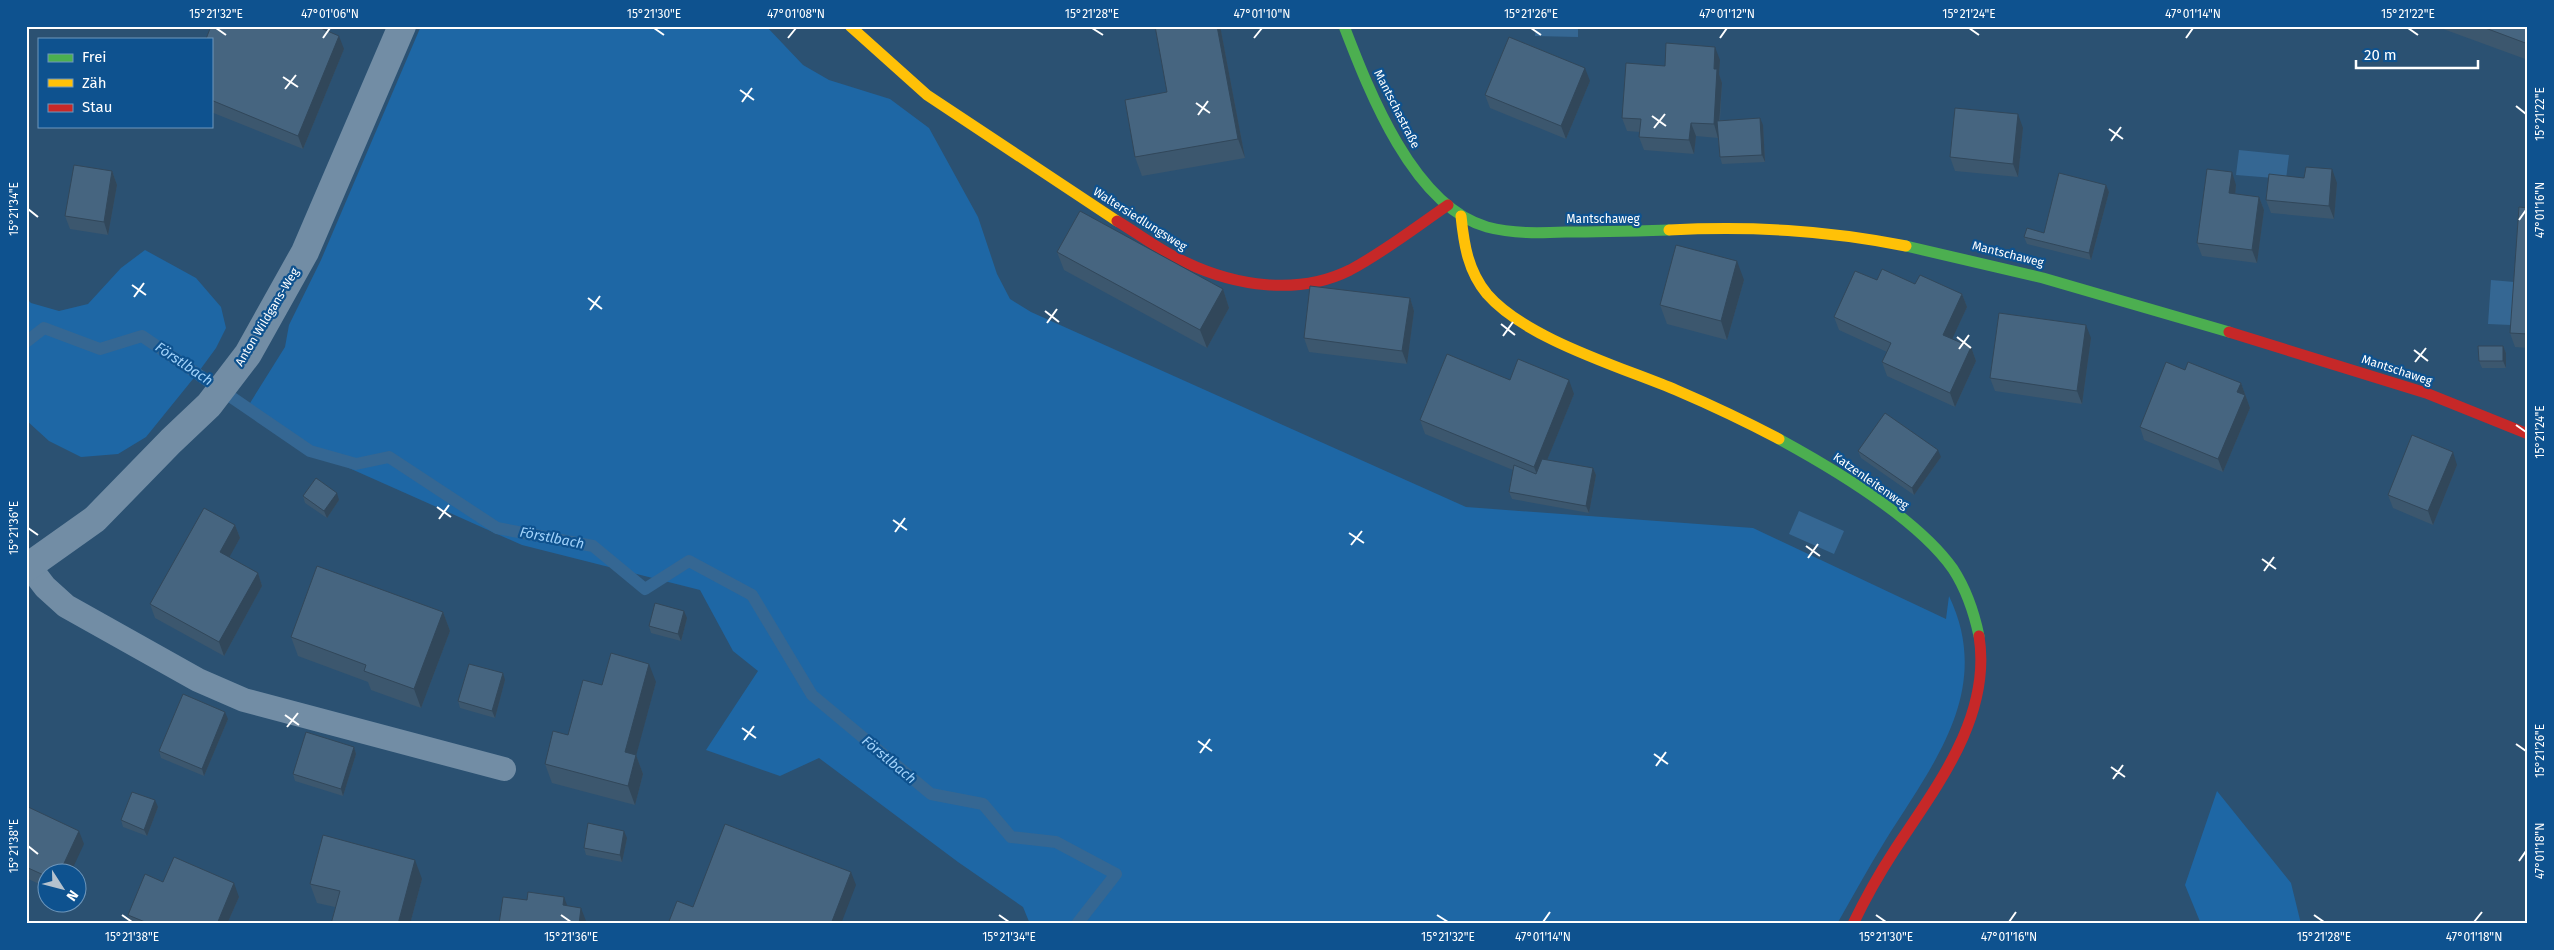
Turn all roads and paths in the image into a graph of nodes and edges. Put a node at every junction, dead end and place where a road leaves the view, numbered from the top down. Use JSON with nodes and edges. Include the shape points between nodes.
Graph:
{"nodes":[{"id":1,"x":402,"y":26,"type":"edge"},
{"id":2,"x":850,"y":26,"type":"edge"},
{"id":3,"x":1344,"y":26,"type":"edge"},
{"id":4,"x":1448,"y":205,"type":"junction"},
{"id":5,"x":1461,"y":216,"type":"junction"},
{"id":6,"x":2528,"y":434,"type":"edge"},
{"id":7,"x":28,"y":567,"type":"edge"},
{"id":8,"x":504,"y":769,"type":"dead end"},
{"id":9,"x":1853,"y":924,"type":"edge"}],
"edges":[{"from":1,"to":7,"type":"street","name":"Anton Wildgans-Weg","via":[[305,252],[248,354],[209,406],[95,519]]},
{"from":2,"to":4,"type":"street","name":"Waltersiedlungsweg","via":[[927,95],[1079,197],[1184,262],[1230,280],[1284,286],[1322,280],[1349,270]]},
{"from":3,"to":4,"type":"street","name":"Mantschastraße","via":[[1398,146],[1421,179]]},
{"from":4,"to":5,"type":"street","name":"Mantschastraße"},
{"from":5,"to":6,"type":"street","name":"Mantschaweg","via":[[1485,226],[1526,232],[1733,229],[1827,232],[1945,253],[2075,285],[2411,388]]},
{"from":5,"to":9,"type":"street","name":"Katzenleitenweg","via":[[1463,251],[1474,278],[1497,305],[1543,335],[1678,391],[1827,466],[1919,533],[1953,570],[1971,604],[1980,642],[1981,679],[1975,704],[1940,780],[1870,889]]},
{"from":7,"to":8,"type":"lane","via":[[66,606],[198,680],[244,700]]}]}
